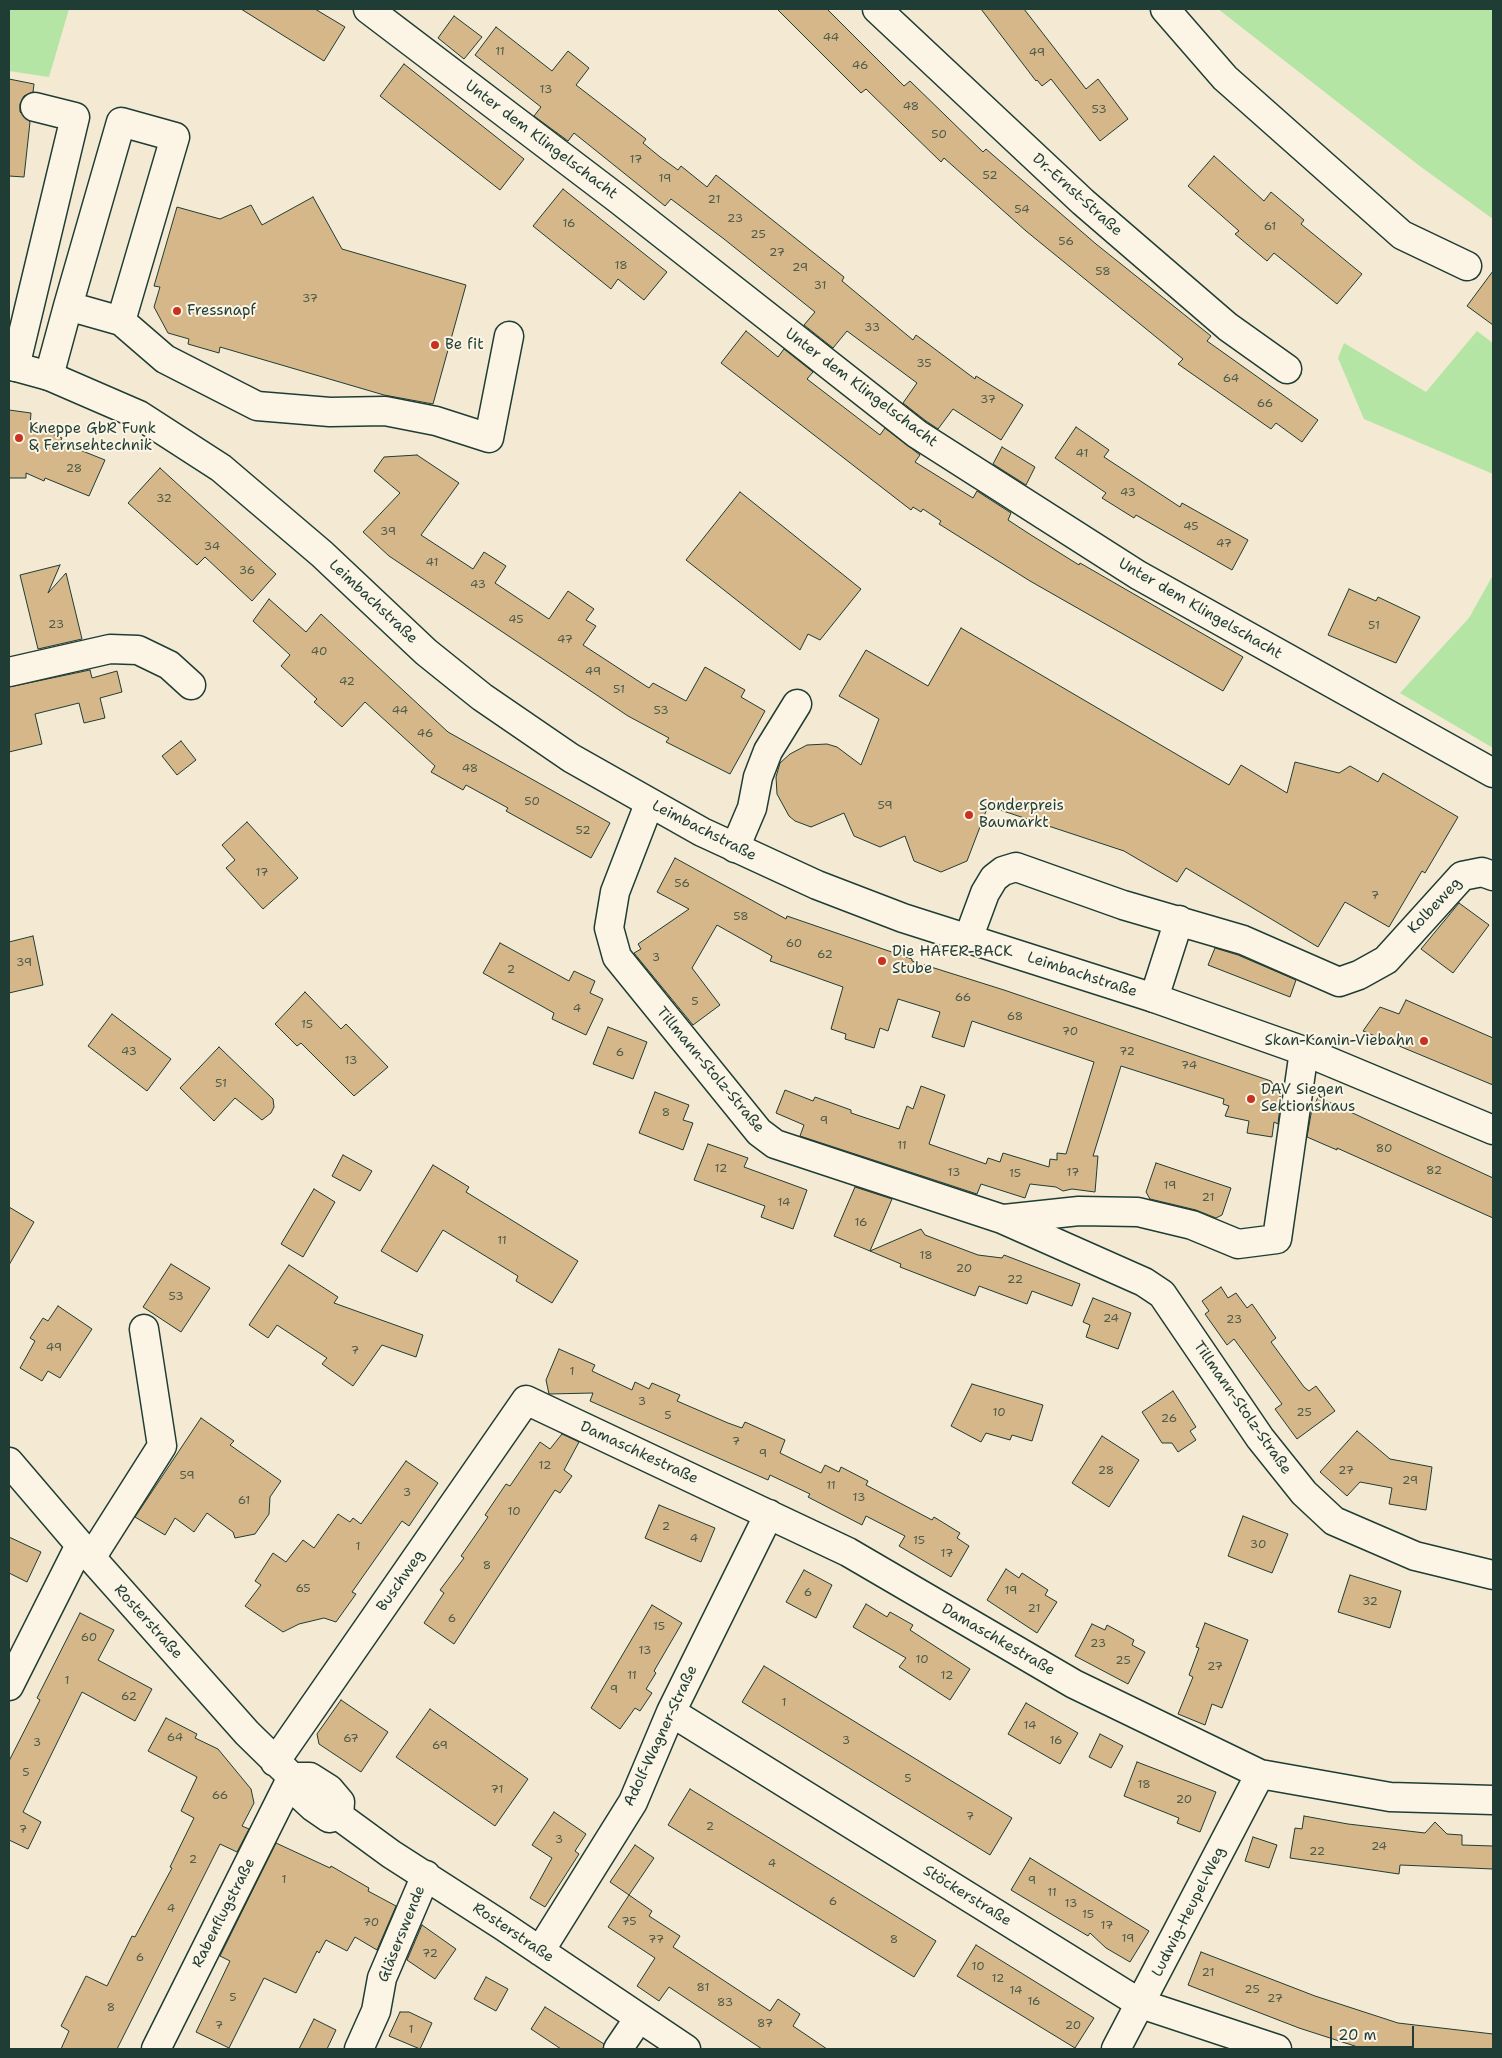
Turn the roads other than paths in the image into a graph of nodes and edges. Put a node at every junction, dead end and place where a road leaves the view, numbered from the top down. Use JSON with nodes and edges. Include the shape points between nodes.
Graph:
{"nodes":[{"id":1,"x":368,"y":9,"type":"edge"},
{"id":2,"x":877,"y":9,"type":"edge"},
{"id":3,"x":1165,"y":9,"type":"edge"},
{"id":4,"x":35,"y":107,"type":"dead end"},
{"id":5,"x":1467,"y":266,"type":"dead end"},
{"id":6,"x":68,"y":306,"type":"junction"},
{"id":7,"x":121,"y":321,"type":"junction"},
{"id":8,"x":509,"y":336,"type":"dead end"},
{"id":9,"x":12,"y":366,"type":"edge"},
{"id":10,"x":1287,"y":369,"type":"dead end"},
{"id":11,"x":49,"y":376,"type":"junction"},
{"id":12,"x":9,"y":672,"type":"edge"},
{"id":13,"x":191,"y":685,"type":"dead end"},
{"id":14,"x":796,"y":704,"type":"dead end"},
{"id":15,"x":1493,"y":774,"type":"edge"},
{"id":16,"x":649,"y":804,"type":"junction"},
{"id":17,"x":735,"y":848,"type":"junction"},
{"id":18,"x":1493,"y":876,"type":"edge"},
{"id":19,"x":1179,"y":920,"type":"junction"},
{"id":20,"x":968,"y":939,"type":"junction"},
{"id":21,"x":1154,"y":998,"type":"junction"},
{"id":22,"x":1304,"y":1052,"type":"junction"},
{"id":23,"x":1493,"y":1130,"type":"edge"},
{"id":24,"x":1002,"y":1219,"type":"junction"},
{"id":25,"x":144,"y":1329,"type":"dead end"},
{"id":26,"x":526,"y":1400,"type":"joint"},
{"id":27,"x":9,"y":1462,"type":"edge"},
{"id":28,"x":769,"y":1514,"type":"junction"},
{"id":29,"x":86,"y":1552,"type":"junction"},
{"id":30,"x":1493,"y":1575,"type":"edge"},
{"id":31,"x":9,"y":1686,"type":"edge"},
{"id":32,"x":671,"y":1712,"type":"junction"},
{"id":33,"x":284,"y":1770,"type":"junction"},
{"id":34,"x":1260,"y":1774,"type":"junction"},
{"id":35,"x":1493,"y":1800,"type":"edge"},
{"id":36,"x":426,"y":1875,"type":"junction"},
{"id":37,"x":540,"y":1951,"type":"junction"},
{"id":38,"x":1141,"y":2004,"type":"junction"},
{"id":39,"x":639,"y":2018,"type":"junction"},
{"id":40,"x":156,"y":2049,"type":"edge"},
{"id":41,"x":359,"y":2049,"type":"edge"},
{"id":42,"x":618,"y":2049,"type":"edge"},
{"id":43,"x":686,"y":2049,"type":"edge"},
{"id":44,"x":1116,"y":2049,"type":"edge"},
{"id":45,"x":1277,"y":2049,"type":"edge"}],
"edges":[{"from":1,"to":15,"type":"street","name":"Unter dem Klingelschacht","via":[[618,199],[917,434],[1138,575]]},
{"from":2,"to":10,"type":"street","name":"Dr.-Ernst-Straße","via":[[1083,202],[1228,326]]},
{"from":3,"to":5,"type":"street","via":[[1224,78],[1402,235]]},
{"from":4,"to":9,"type":"street","via":[[75,117]]},
{"from":6,"to":7,"type":"street"},
{"from":6,"to":7,"type":"street","via":[[121,122],[175,137]]},
{"from":6,"to":11,"type":"street"},
{"from":7,"to":8,"type":"street","via":[[165,359],[257,406],[330,412],[385,411],[436,421],[489,438]]},
{"from":9,"to":11,"type":"street","name":"Leimbachstraße"},
{"from":11,"to":16,"type":"street","name":"Leimbachstraße","via":[[139,415],[221,468],[322,554],[426,652],[482,697],[571,758]]},
{"from":12,"to":13,"type":"street","via":[[110,649],[138,650],[169,665]]},
{"from":14,"to":17,"type":"street","via":[[768,751],[758,777],[752,808]]},
{"from":16,"to":17,"type":"street","name":"Leimbachstraße"},
{"from":16,"to":24,"type":"street","name":"Tillmann-Stolz-Straße","via":[[615,892],[609,928],[617,957],[734,1103],[759,1132],[775,1144]]},
{"from":17,"to":20,"type":"street","name":"Leimbachstraße","via":[[817,885]]},
{"from":18,"to":19,"type":"street","name":"Kolbeweg","via":[[1482,872],[1462,876],[1386,960],[1339,982],[1243,940]]},
{"from":19,"to":20,"type":"street","name":"Kolbeweg","via":[[1123,905],[1016,867],[994,878]]},
{"from":19,"to":21,"type":"street"},
{"from":20,"to":21,"type":"street","name":"Leimbachstraße"},
{"from":21,"to":22,"type":"street","name":"Leimbachstraße"},
{"from":22,"to":23,"type":"street","name":"Leimbachstraße"},
{"from":22,"to":24,"type":"street","name":"Tillmann-Stolz-Straße","via":[[1277,1239],[1238,1244],[1192,1225],[1138,1212],[1079,1211]]},
{"from":24,"to":30,"type":"street","name":"Tillmann-Stolz-Straße","via":[[1144,1282],[1162,1294],[1260,1438],[1304,1493],[1334,1521],[1414,1556]]},
{"from":25,"to":29,"type":"street","via":[[162,1446]]},
{"from":26,"to":28,"type":"street","name":"Damaschkestraße"},
{"from":26,"to":33,"type":"street","name":"Buschweg"},
{"from":27,"to":29,"type":"street","name":"Rosterstraße"},
{"from":28,"to":32,"type":"street","name":"Adolf-Wagner-Straße"},
{"from":28,"to":34,"type":"street","name":"Damaschkestraße","via":[[848,1552],[1074,1684]]},
{"from":29,"to":31,"type":"street"},
{"from":29,"to":33,"type":"street","name":"Rosterstraße"},
{"from":32,"to":37,"type":"street","name":"Adolf-Wagner-Straße","via":[[633,1802]]},
{"from":32,"to":38,"type":"street","name":"Stöckerstraße"},
{"from":33,"to":36,"type":"street","name":"Rosterstraße","via":[[299,1794],[313,1807],[329,1818],[339,1816]]},
{"from":33,"to":40,"type":"street","name":"Rabenflugstraße"},
{"from":34,"to":35,"type":"street","name":"Damaschkestraße","via":[[1390,1797]]},
{"from":34,"to":38,"type":"street","name":"Ludwig-Heupel-Weg"},
{"from":36,"to":37,"type":"street","name":"Rosterstraße"},
{"from":36,"to":41,"type":"street","name":"Gläserswende","via":[[382,1978],[376,2011]]},
{"from":37,"to":39,"type":"street","name":"Rosterstraße"},
{"from":38,"to":44,"type":"street","name":"Ludwig-Heupel-Weg"},
{"from":38,"to":45,"type":"street","name":"Stöckerstraße"},
{"from":39,"to":42,"type":"street"},
{"from":39,"to":43,"type":"street","name":"Rosterstraße"}]}
